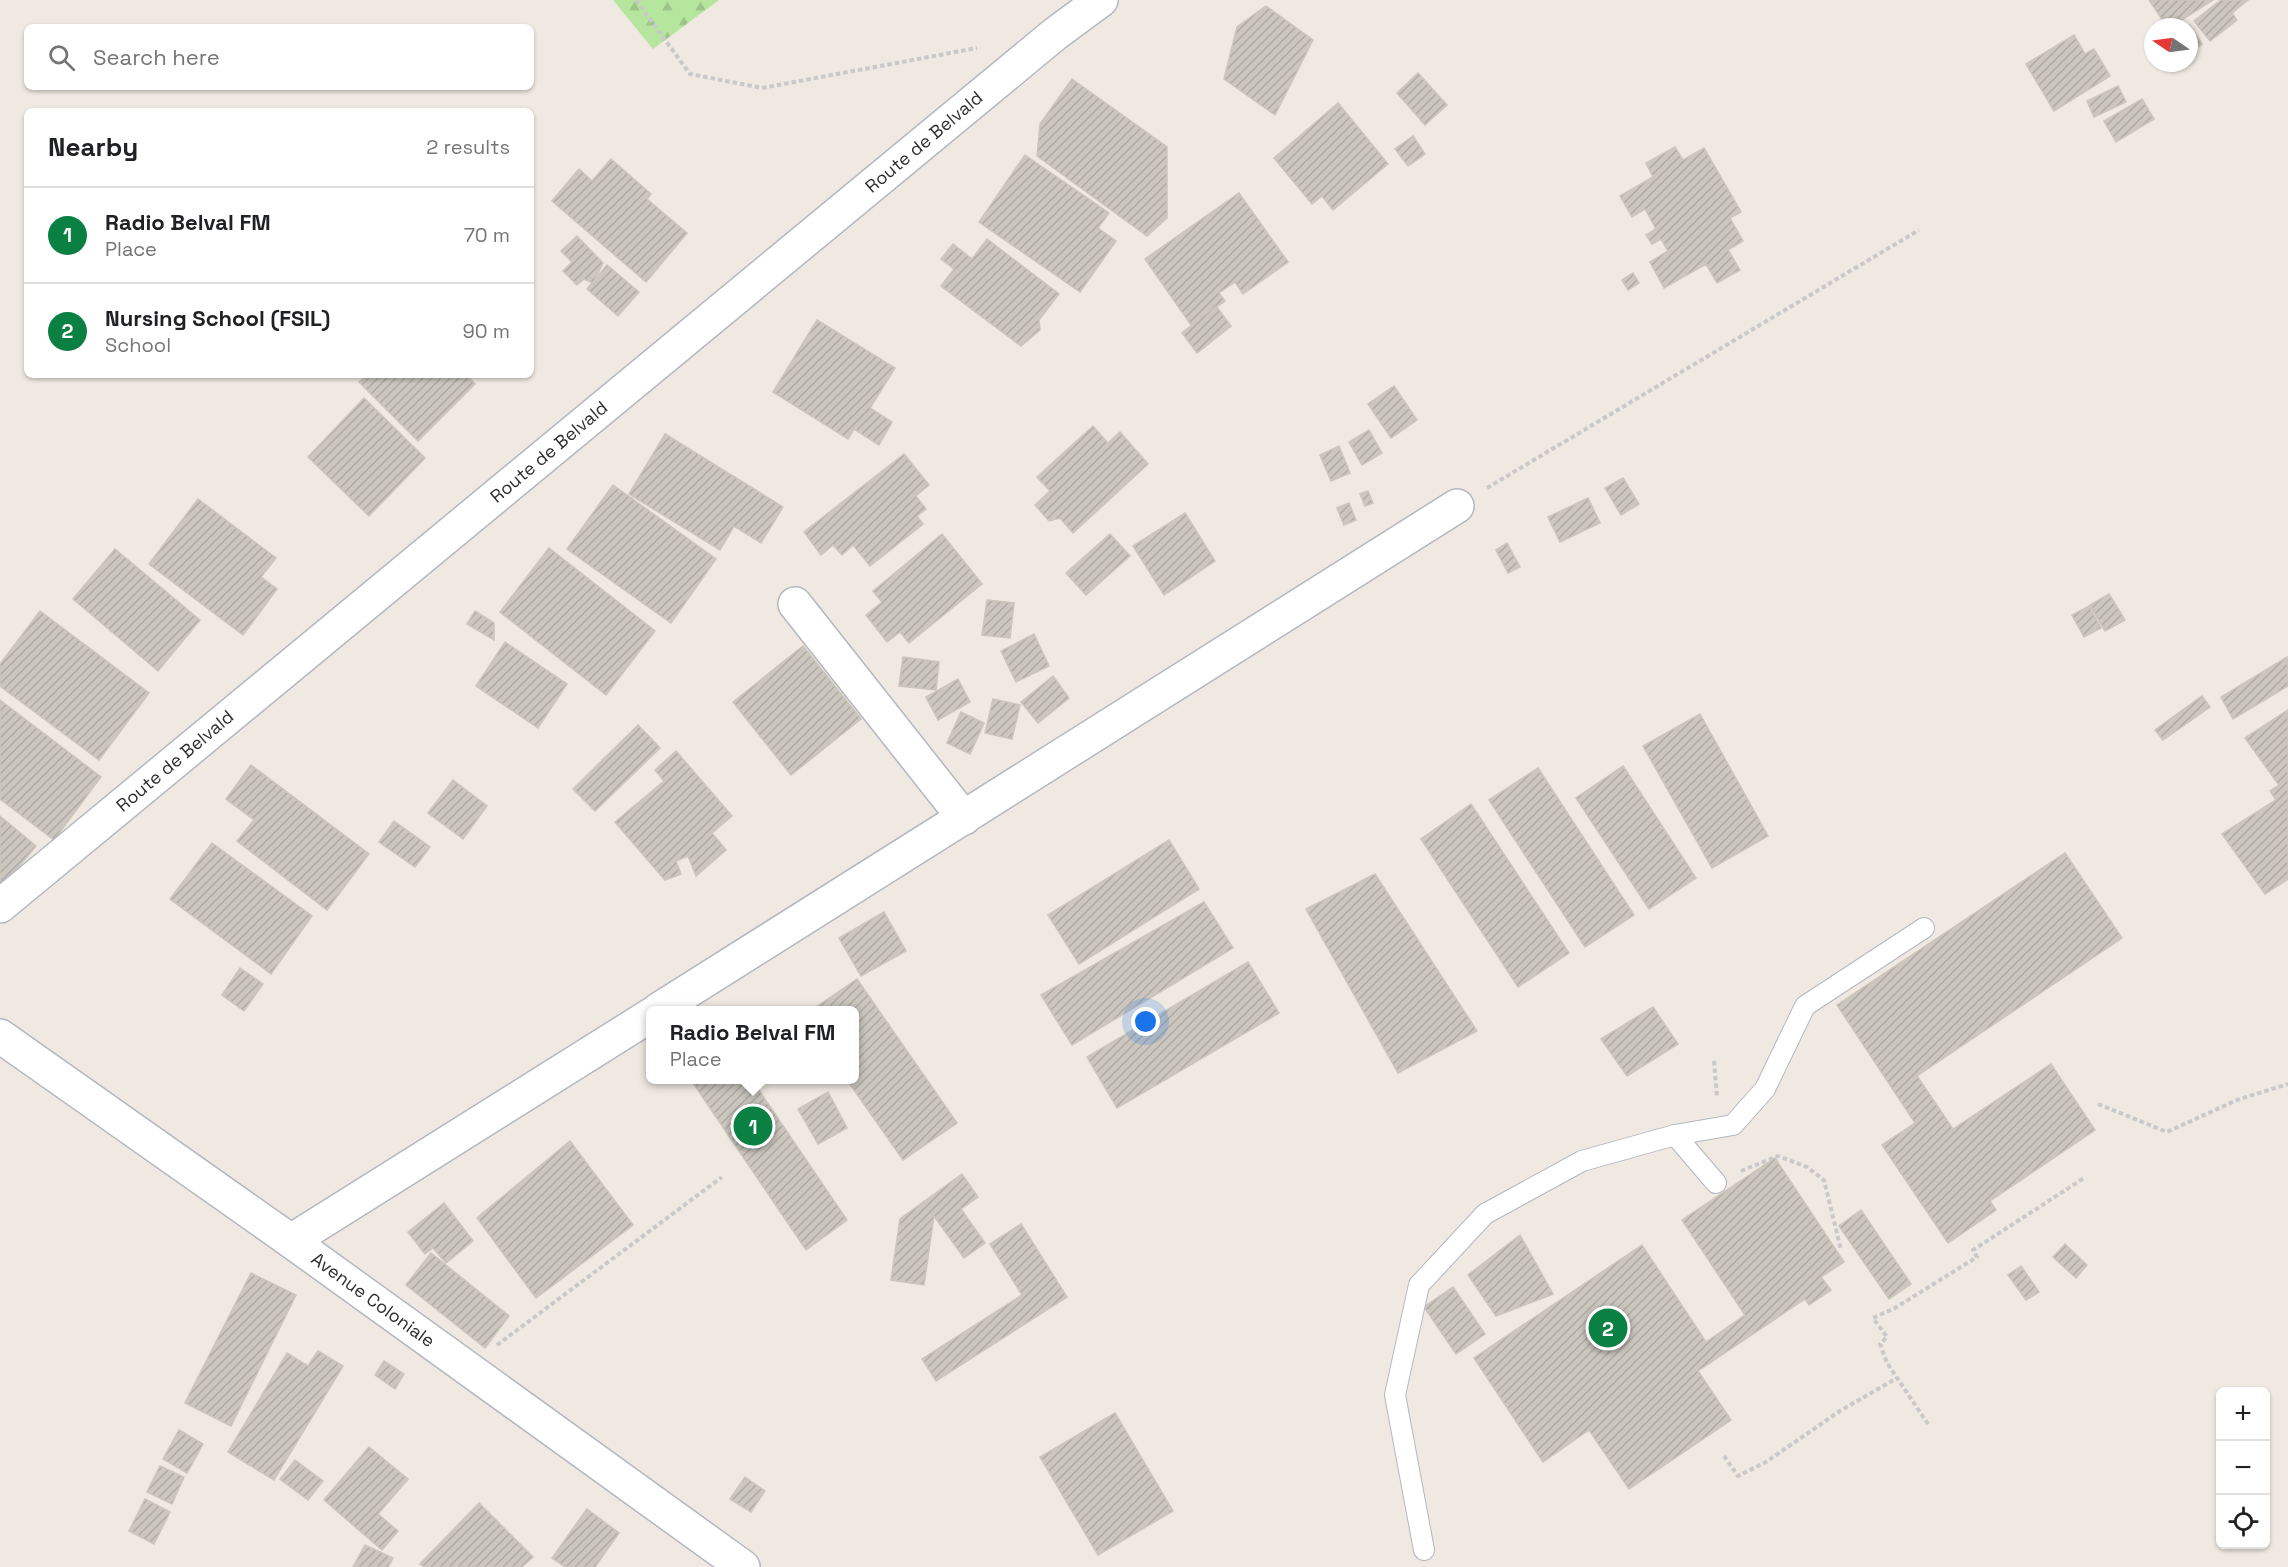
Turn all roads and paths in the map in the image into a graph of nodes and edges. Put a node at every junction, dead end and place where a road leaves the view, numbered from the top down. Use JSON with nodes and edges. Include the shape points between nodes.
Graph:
{"nodes":[{"id":1,"x":636,"y":0,"type":"edge"},
{"id":2,"x":1101,"y":0,"type":"edge"},
{"id":3,"x":984,"y":47,"type":"dead end"},
{"id":4,"x":1919,"y":230,"type":"dead end"},
{"id":5,"x":1457,"y":506,"type":"joint"},
{"id":6,"x":795,"y":604,"type":"dead end"},
{"id":7,"x":964,"y":818,"type":"junction"},
{"id":8,"x":0,"y":906,"type":"edge"},
{"id":9,"x":1924,"y":928,"type":"dead end"},
{"id":10,"x":666,"y":1006,"type":"edge"},
{"id":11,"x":646,"y":1018,"type":"edge"},
{"id":12,"x":0,"y":1036,"type":"edge"},
{"id":13,"x":2288,"y":1084,"type":"edge"},
{"id":14,"x":2098,"y":1104,"type":"dead end"},
{"id":15,"x":1675,"y":1135,"type":"junction"},
{"id":16,"x":722,"y":1177,"type":"dead end"},
{"id":17,"x":2084,"y":1178,"type":"dead end"},
{"id":18,"x":1716,"y":1183,"type":"joint"},
{"id":19,"x":291,"y":1241,"type":"junction"},
{"id":20,"x":1841,"y":1250,"type":"dead end"},
{"id":21,"x":468,"y":1367,"type":"junction"},
{"id":22,"x":1897,"y":1378,"type":"junction"},
{"id":23,"x":1928,"y":1424,"type":"dead end"},
{"id":24,"x":1724,"y":1456,"type":"dead end"},
{"id":25,"x":1424,"y":1550,"type":"dead end"},
{"id":26,"x":743,"y":1567,"type":"edge"}],
"edges":[{"from":1,"to":3,"type":"path","via":[[690,74],[762,88]]},
{"from":2,"to":8,"type":"street","name":"Route de Belvald","via":[[1027,57]]},
{"from":4,"to":5,"type":"path"},
{"from":5,"to":7,"type":"street"},
{"from":6,"to":7,"type":"street"},
{"from":7,"to":10,"type":"street"},
{"from":9,"to":15,"type":"lane","via":[[1805,1006],[1765,1089],[1733,1125]]},
{"from":11,"to":19,"type":"street"},
{"from":12,"to":19,"type":"street","name":"Avenue Coloniale"},
{"from":13,"to":14,"type":"path","via":[[2237,1100],[2167,1132]]},
{"from":15,"to":18,"type":"lane"},
{"from":15,"to":25,"type":"lane","via":[[1582,1161],[1485,1214],[1419,1285],[1395,1395]]},
{"from":16,"to":21,"type":"path"},
{"from":17,"to":22,"type":"path","via":[[1972,1250],[1977,1257],[1873,1318],[1887,1337],[1880,1344]]},
{"from":18,"to":20,"type":"path","via":[[1778,1156],[1807,1167],[1824,1179]]},
{"from":19,"to":21,"type":"street","name":"Avenue Coloniale"},
{"from":21,"to":26,"type":"street","name":"Avenue Coloniale"},
{"from":22,"to":23,"type":"path"},
{"from":22,"to":24,"type":"path","via":[[1738,1476]]}]}
